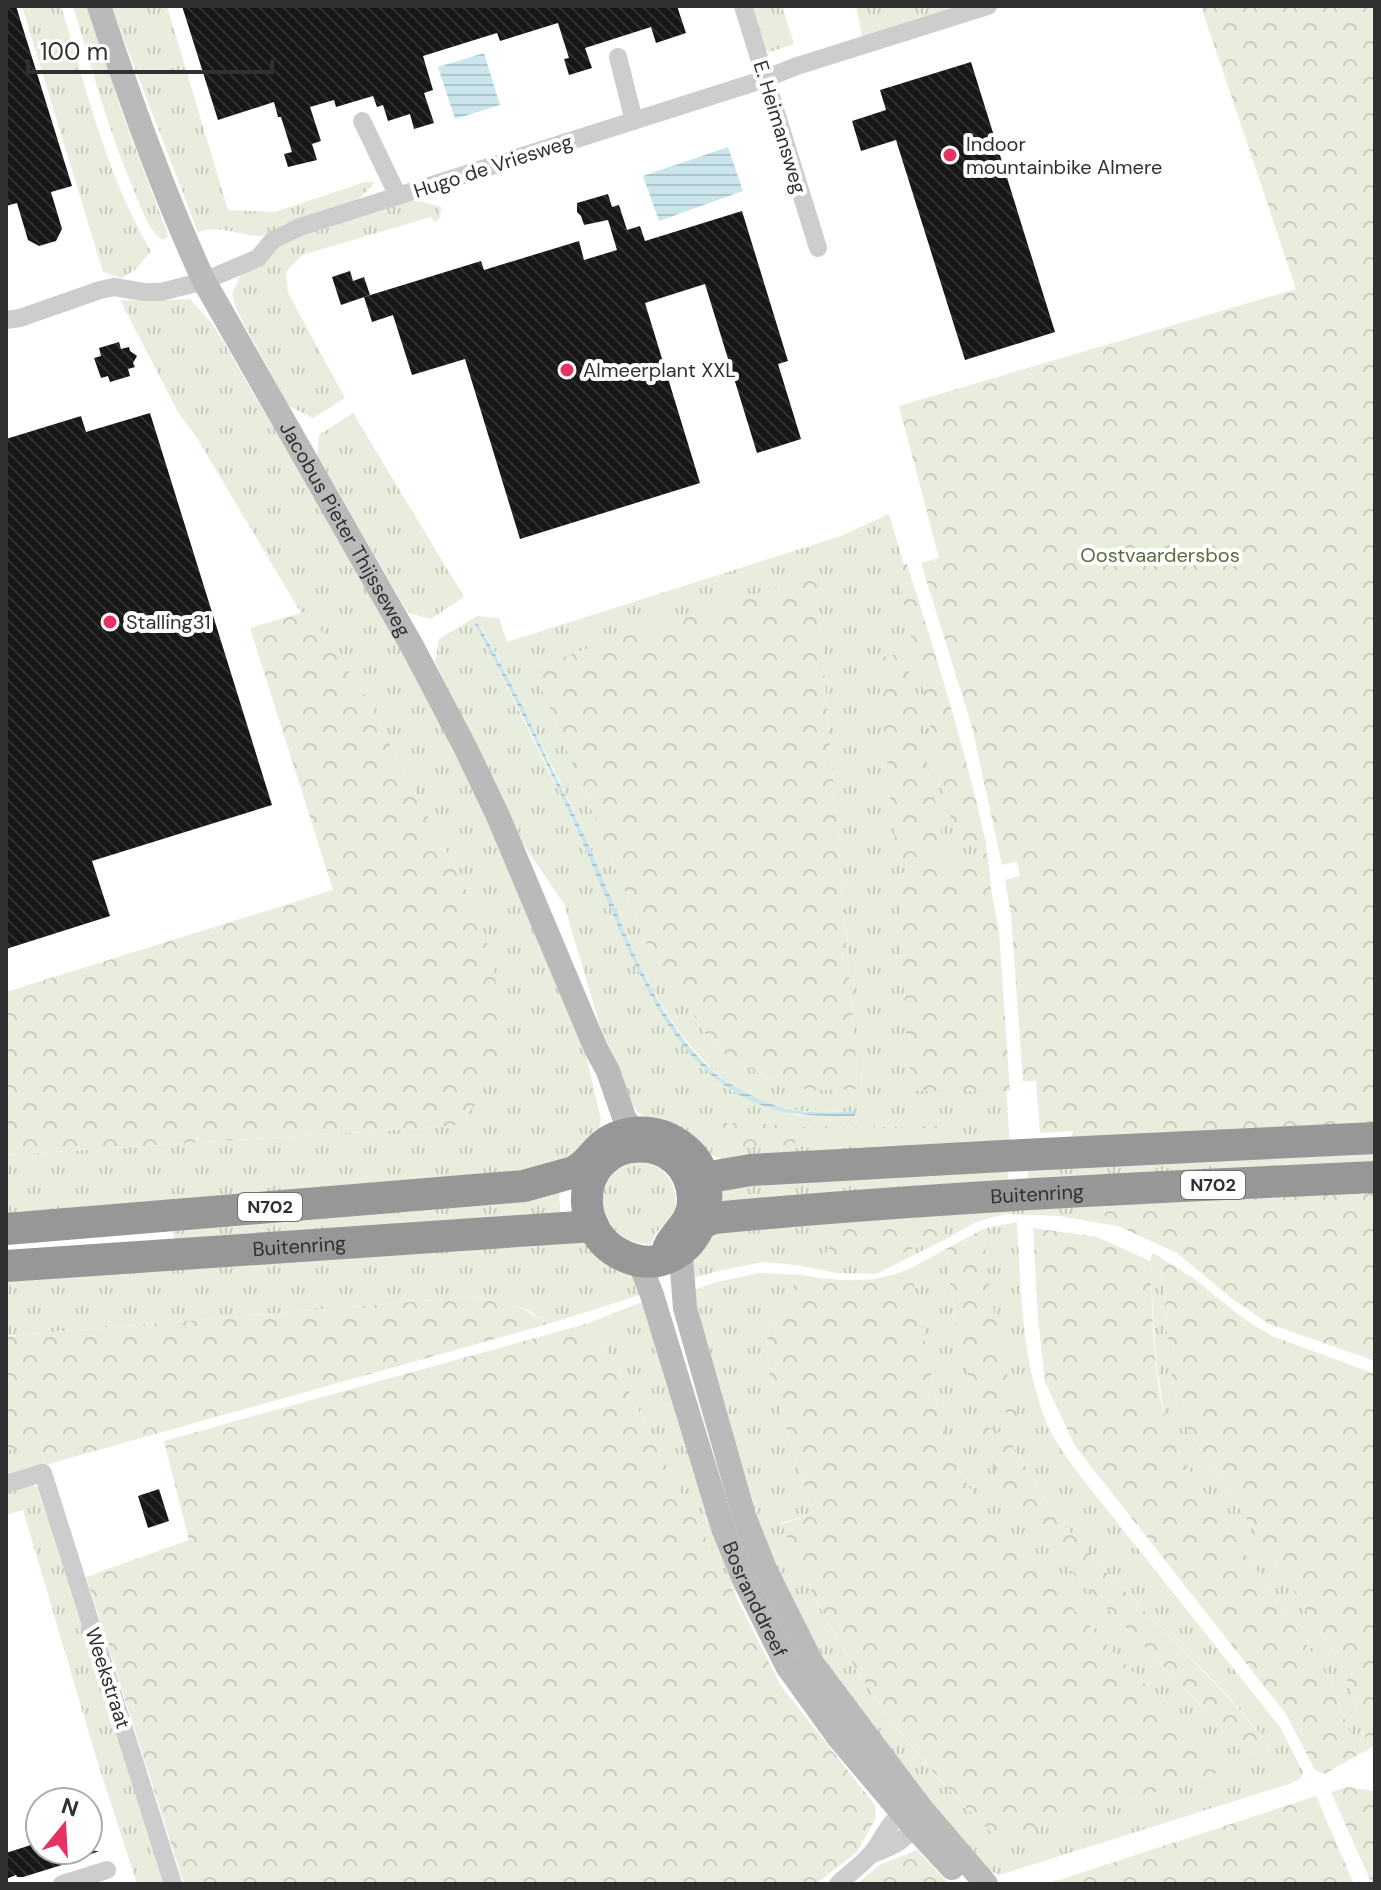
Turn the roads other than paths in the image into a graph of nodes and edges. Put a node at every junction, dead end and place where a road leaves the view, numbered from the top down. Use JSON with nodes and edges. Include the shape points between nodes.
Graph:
{"nodes":[{"id":1,"x":99,"y":6,"type":"edge"},
{"id":2,"x":743,"y":6,"type":"edge"},
{"id":3,"x":988,"y":6,"type":"edge"},
{"id":4,"x":618,"y":57,"type":"dead end"},
{"id":5,"x":765,"y":79,"type":"junction"},
{"id":6,"x":362,"y":121,"type":"dead end"},
{"id":7,"x":634,"y":121,"type":"junction"},
{"id":8,"x":398,"y":196,"type":"junction"},
{"id":9,"x":818,"y":248,"type":"dead end"},
{"id":10,"x":204,"y":281,"type":"junction"},
{"id":11,"x":6,"y":320,"type":"edge"},
{"id":12,"x":1375,"y":1138,"type":"edge"},
{"id":13,"x":608,"y":1154,"type":"junction"},
{"id":14,"x":696,"y":1171,"type":"junction"},
{"id":15,"x":1375,"y":1177,"type":"edge"},
{"id":16,"x":593,"y":1226,"type":"junction"},
{"id":17,"x":6,"y":1229,"type":"edge"},
{"id":18,"x":673,"y":1248,"type":"junction"},
{"id":19,"x":6,"y":1266,"type":"edge"},
{"id":20,"x":6,"y":1484,"type":"edge"},
{"id":21,"x":912,"y":1816,"type":"junction"},
{"id":22,"x":107,"y":1870,"type":"dead end"},
{"id":23,"x":62,"y":1884,"type":"edge"},
{"id":24,"x":173,"y":1884,"type":"edge"},
{"id":25,"x":838,"y":1884,"type":"edge"},
{"id":26,"x":966,"y":1884,"type":"edge"},
{"id":27,"x":986,"y":1884,"type":"edge"}],
"edges":[{"from":1,"to":10,"type":"main road","name":"Jacobus Pieter Thijsseweg","via":[[145,138]]},
{"from":2,"to":5,"type":"street","name":"E. Heimansweg"},
{"from":3,"to":5,"type":"street","name":"Hugo de Vriesweg"},
{"from":4,"to":7,"type":"street"},
{"from":5,"to":7,"type":"street","name":"Hugo de Vriesweg"},
{"from":5,"to":9,"type":"street","name":"E. Heimansweg"},
{"from":6,"to":8,"type":"street"},
{"from":7,"to":8,"type":"street","name":"Hugo de Vriesweg"},
{"from":8,"to":10,"type":"street","name":"Hugo de Vriesweg","via":[[300,227],[273,240],[258,258]]},
{"from":10,"to":11,"type":"street","name":"Hugo de Vriesweg","via":[[161,292],[114,287]]},
{"from":10,"to":13,"type":"main road","name":"Jacobus Pieter Thijsseweg","via":[[404,632],[498,816],[631,1126]]},
{"from":12,"to":14,"type":"highway","name":"Buitenring","number":"N702"},
{"from":13,"to":14,"type":"highway","number":"N702","via":[[669,1138],[685,1149]]},
{"from":13,"to":16,"type":"highway","via":[[587,1203]]},
{"from":13,"to":17,"type":"highway","name":"Buitenring","number":"N702","via":[[574,1183]]},
{"from":14,"to":18,"type":"highway","via":[[692,1211],[669,1244]]},
{"from":14,"to":18,"type":"highway","via":[[706,1205]]},
{"from":15,"to":18,"type":"highway","name":"Buitenring","number":"N702","via":[[903,1201],[714,1218]]},
{"from":16,"to":18,"type":"highway","via":[[620,1255]]},
{"from":16,"to":19,"type":"highway","name":"Buitenring","number":"N702"},
{"from":18,"to":21,"type":"main road","name":"Bosranddreef","via":[[674,1288],[685,1308],[744,1516],[765,1569],[812,1663]]},
{"from":18,"to":21,"type":"main road","name":"Bosranddreef","via":[[723,1528],[744,1580],[787,1666],[838,1737]]},
{"from":20,"to":24,"type":"street","name":"Weekstraat","via":[[43,1473]]},
{"from":21,"to":25,"type":"street","via":[[894,1820],[870,1856]]},
{"from":21,"to":26,"type":"main road","name":"Bosranddreef"},
{"from":21,"to":27,"type":"main road","name":"Bosranddreef"},
{"from":22,"to":23,"type":"street"}]}
